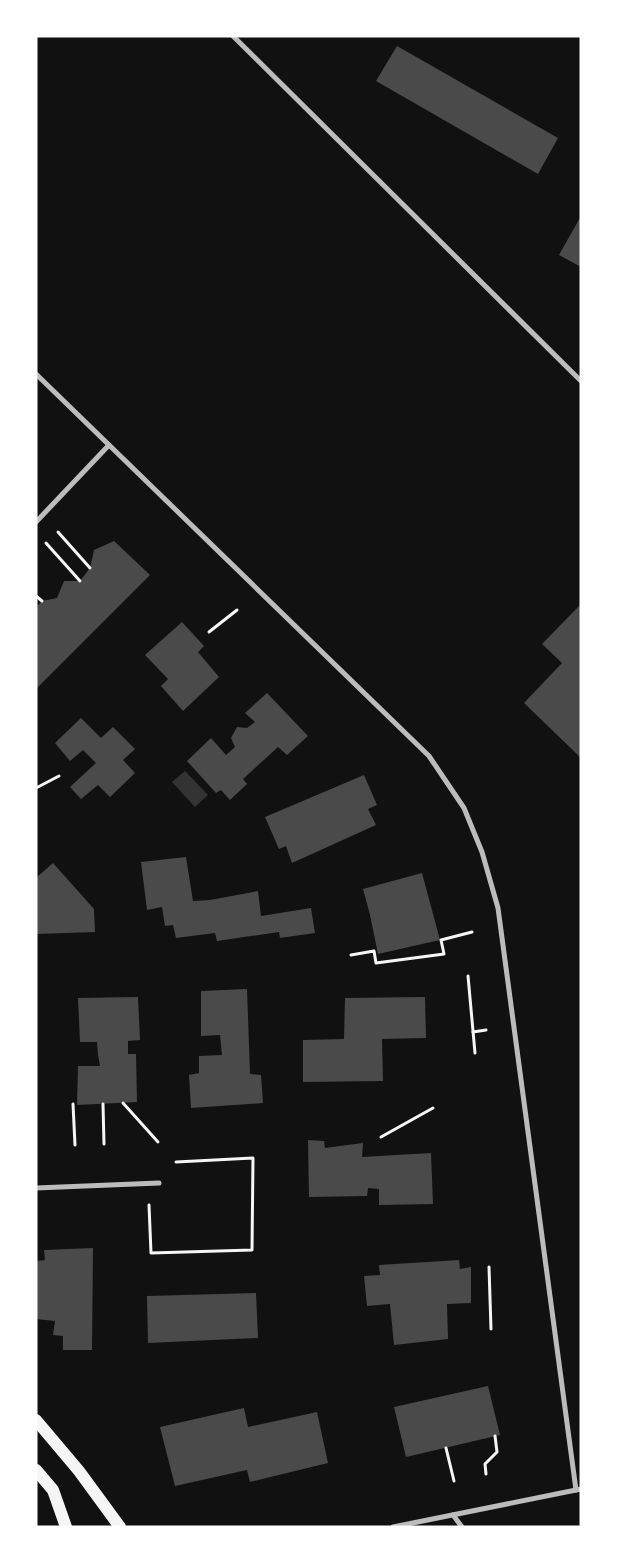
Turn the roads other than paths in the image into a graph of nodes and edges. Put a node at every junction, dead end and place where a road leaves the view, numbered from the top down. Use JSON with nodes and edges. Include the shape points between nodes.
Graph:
{"nodes":[{"id":1,"x":233,"y":36,"type":"edge"},
{"id":2,"x":36,"y":374,"type":"edge"},
{"id":3,"x":581,"y":382,"type":"edge"},
{"id":4,"x":109,"y":444,"type":"junction"},
{"id":5,"x":36,"y":522,"type":"edge"},
{"id":6,"x":159,"y":1183,"type":"dead end"},
{"id":7,"x":36,"y":1188,"type":"edge"},
{"id":8,"x":36,"y":1420,"type":"edge"},
{"id":9,"x":36,"y":1470,"type":"edge"},
{"id":10,"x":579,"y":1490,"type":"edge"},
{"id":11,"x":453,"y":1515,"type":"junction"},
{"id":12,"x":66,"y":1527,"type":"edge"},
{"id":13,"x":120,"y":1527,"type":"edge"},
{"id":14,"x":393,"y":1527,"type":"edge"},
{"id":15,"x":462,"y":1527,"type":"edge"}],
"edges":[{"from":1,"to":3,"type":"street"},
{"from":2,"to":4,"type":"street"},
{"from":4,"to":5,"type":"street"},
{"from":4,"to":10,"type":"street","via":[[429,756],[464,808],[482,852],[498,908]]},
{"from":6,"to":7,"type":"street"},
{"from":8,"to":13,"type":"main road"},
{"from":9,"to":12,"type":"main road","via":[[53,1490]]},
{"from":10,"to":11,"type":"street"},
{"from":11,"to":14,"type":"street"},
{"from":11,"to":15,"type":"street"}]}
